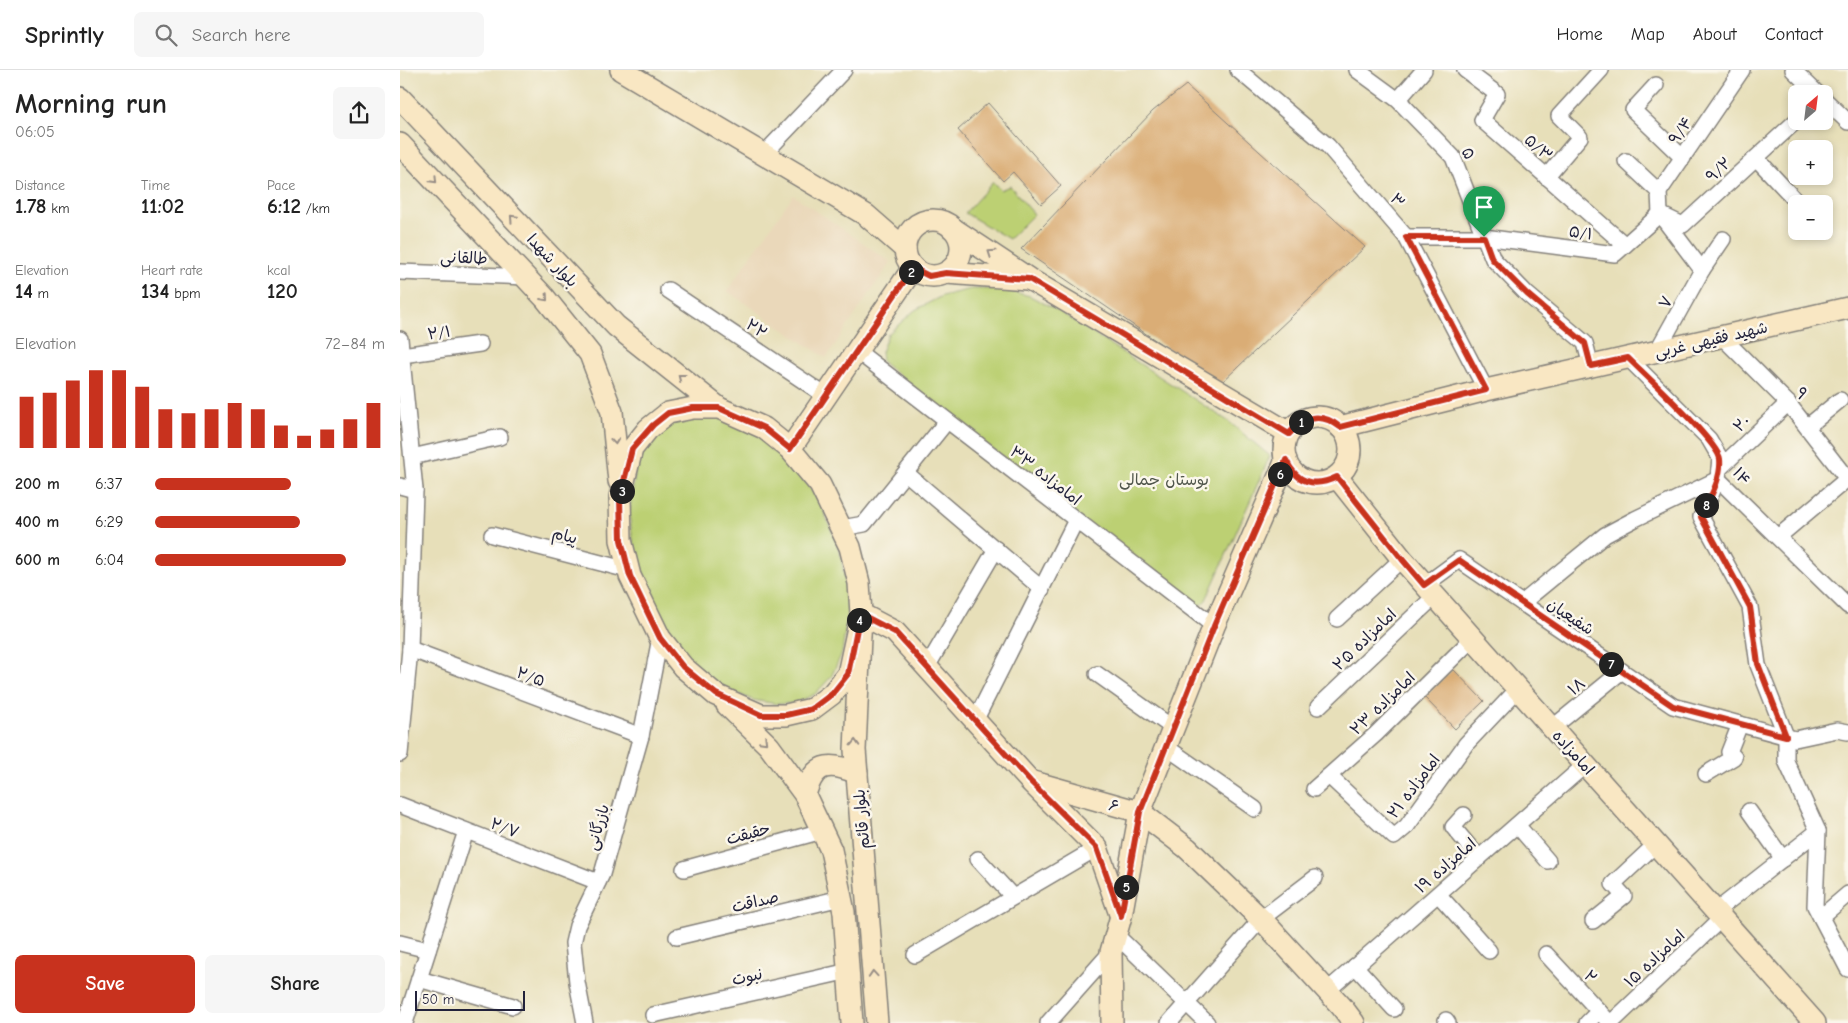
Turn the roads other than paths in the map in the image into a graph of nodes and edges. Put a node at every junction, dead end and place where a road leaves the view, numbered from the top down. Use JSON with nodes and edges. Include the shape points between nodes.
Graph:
{"nodes":[{"id":1,"x":844,"y":70,"type":"edge"},
{"id":2,"x":1238,"y":70,"type":"edge"},
{"id":3,"x":1357,"y":70,"type":"edge"},
{"id":4,"x":1424,"y":70,"type":"edge"},
{"id":5,"x":1465,"y":70,"type":"edge"},
{"id":6,"x":1601,"y":70,"type":"edge"},
{"id":7,"x":1742,"y":70,"type":"edge"},
{"id":8,"x":1793,"y":70,"type":"edge"},
{"id":9,"x":630,"y":72,"type":"edge"},
{"id":10,"x":1656,"y":84,"type":"dead end"},
{"id":11,"x":1809,"y":85,"type":"edge"},
{"id":12,"x":400,"y":98,"type":"edge"},
{"id":13,"x":1398,"y":100,"type":"junction"},
{"id":14,"x":1833,"y":108,"type":"edge"},
{"id":15,"x":1848,"y":122,"type":"edge"},
{"id":16,"x":1788,"y":128,"type":"edge"},
{"id":17,"x":400,"y":144,"type":"edge"},
{"id":18,"x":764,"y":156,"type":"junction"},
{"id":19,"x":1683,"y":158,"type":"junction"},
{"id":20,"x":1756,"y":158,"type":"junction"},
{"id":21,"x":1626,"y":161,"type":"dead end"},
{"id":22,"x":1546,"y":177,"type":"junction"},
{"id":23,"x":1659,"y":192,"type":"junction"},
{"id":24,"x":1791,"y":195,"type":"edge"},
{"id":25,"x":1660,"y":214,"type":"junction"},
{"id":26,"x":866,"y":215,"type":"junction"},
{"id":27,"x":920,"y":223,"type":"junction"},
{"id":28,"x":952,"y":228,"type":"junction"},
{"id":29,"x":1406,"y":237,"type":"junction"},
{"id":30,"x":1484,"y":237,"type":"junction"},
{"id":31,"x":1724,"y":239,"type":"dead end"},
{"id":32,"x":1625,"y":245,"type":"junction"},
{"id":33,"x":909,"y":259,"type":"junction"},
{"id":34,"x":1702,"y":270,"type":"junction"},
{"id":35,"x":400,"y":272,"type":"edge"},
{"id":36,"x":946,"y":273,"type":"junction"},
{"id":37,"x":526,"y":277,"type":"junction"},
{"id":38,"x":1029,"y":279,"type":"junction"},
{"id":39,"x":668,"y":290,"type":"dead end"},
{"id":40,"x":1848,"y":308,"type":"edge"},
{"id":41,"x":1721,"y":336,"type":"junction"},
{"id":42,"x":400,"y":339,"type":"edge"},
{"id":43,"x":480,"y":344,"type":"dead end"},
{"id":44,"x":857,"y":351,"type":"junction"},
{"id":45,"x":1657,"y":351,"type":"junction"},
{"id":46,"x":402,"y":355,"type":"junction"},
{"id":47,"x":1628,"y":358,"type":"junction"},
{"id":48,"x":1591,"y":366,"type":"junction"},
{"id":49,"x":1486,"y":390,"type":"junction"},
{"id":50,"x":826,"y":396,"type":"junction"},
{"id":51,"x":1840,"y":400,"type":"dead end"},
{"id":52,"x":1788,"y":402,"type":"junction"},
{"id":53,"x":719,"y":408,"type":"junction"},
{"id":54,"x":947,"y":421,"type":"junction"},
{"id":55,"x":1340,"y":427,"type":"junction"},
{"id":56,"x":1807,"y":427,"type":"junction"},
{"id":57,"x":1289,"y":434,"type":"junction"},
{"id":58,"x":500,"y":437,"type":"dead end"},
{"id":59,"x":790,"y":449,"type":"junction"},
{"id":60,"x":412,"y":457,"type":"junction"},
{"id":61,"x":1286,"y":460,"type":"junction"},
{"id":62,"x":906,"y":472,"type":"junction"},
{"id":63,"x":1718,"y":474,"type":"junction"},
{"id":64,"x":1337,"y":477,"type":"junction"},
{"id":65,"x":1847,"y":477,"type":"edge"},
{"id":66,"x":407,"y":488,"type":"edge"},
{"id":67,"x":620,"y":497,"type":"junction"},
{"id":68,"x":1076,"y":520,"type":"junction"},
{"id":69,"x":842,"y":528,"type":"junction"},
{"id":70,"x":492,"y":535,"type":"dead end"},
{"id":71,"x":1778,"y":538,"type":"junction"},
{"id":72,"x":996,"y":549,"type":"junction"},
{"id":73,"x":1402,"y":559,"type":"junction"},
{"id":74,"x":628,"y":570,"type":"junction"},
{"id":75,"x":406,"y":586,"type":"edge"},
{"id":76,"x":1042,"y":589,"type":"junction"},
{"id":77,"x":1430,"y":590,"type":"junction"},
{"id":78,"x":1522,"y":603,"type":"junction"},
{"id":79,"x":1848,"y":606,"type":"edge"},
{"id":80,"x":860,"y":614,"type":"junction"},
{"id":81,"x":1338,"y":619,"type":"dead end"},
{"id":82,"x":1214,"y":626,"type":"junction"},
{"id":83,"x":660,"y":638,"type":"junction"},
{"id":84,"x":1472,"y":638,"type":"junction"},
{"id":85,"x":410,"y":649,"type":"junction"},
{"id":86,"x":927,"y":667,"type":"junction"},
{"id":87,"x":1622,"y":672,"type":"junction"},
{"id":88,"x":1097,"y":674,"type":"dead end"},
{"id":89,"x":1518,"y":689,"type":"junction"},
{"id":90,"x":716,"y":694,"type":"junction"},
{"id":91,"x":1318,"y":708,"type":"dead end"},
{"id":92,"x":975,"y":721,"type":"junction"},
{"id":93,"x":1740,"y":724,"type":"junction"},
{"id":94,"x":1552,"y":728,"type":"junction"},
{"id":95,"x":1848,"y":732,"type":"edge"},
{"id":96,"x":641,"y":736,"type":"junction"},
{"id":97,"x":1786,"y":736,"type":"junction"},
{"id":98,"x":1170,"y":737,"type":"junction"},
{"id":99,"x":400,"y":754,"type":"edge"},
{"id":100,"x":1586,"y":765,"type":"junction"},
{"id":101,"x":857,"y":773,"type":"junction"},
{"id":102,"x":1706,"y":774,"type":"dead end"},
{"id":103,"x":1329,"y":776,"type":"junction"},
{"id":104,"x":1030,"y":781,"type":"junction"},
{"id":105,"x":1314,"y":790,"type":"dead end"},
{"id":106,"x":805,"y":795,"type":"junction"},
{"id":107,"x":400,"y":805,"type":"edge"},
{"id":108,"x":1254,"y":810,"type":"dead end"},
{"id":109,"x":1749,"y":811,"type":"dead end"},
{"id":110,"x":1140,"y":812,"type":"junction"},
{"id":111,"x":1464,"y":815,"type":"dead end"},
{"id":112,"x":1517,"y":825,"type":"junction"},
{"id":113,"x":466,"y":831,"type":"junction"},
{"id":114,"x":822,"y":831,"type":"junction"},
{"id":115,"x":1818,"y":832,"type":"junction"},
{"id":116,"x":1656,"y":844,"type":"junction"},
{"id":117,"x":1097,"y":848,"type":"junction"},
{"id":118,"x":1479,"y":858,"type":"junction"},
{"id":119,"x":978,"y":859,"type":"dead end"},
{"id":120,"x":1783,"y":859,"type":"junction"},
{"id":121,"x":1548,"y":861,"type":"dead end"},
{"id":122,"x":684,"y":869,"type":"dead end"},
{"id":123,"x":1315,"y":878,"type":"dead end"},
{"id":124,"x":598,"y":882,"type":"junction"},
{"id":125,"x":1438,"y":894,"type":"junction"},
{"id":126,"x":1848,"y":894,"type":"edge"},
{"id":127,"x":1013,"y":897,"type":"junction"},
{"id":128,"x":841,"y":898,"type":"junction"},
{"id":129,"x":1719,"y":915,"type":"junction"},
{"id":130,"x":1821,"y":917,"type":"junction"},
{"id":131,"x":1260,"y":919,"type":"junction"},
{"id":132,"x":1593,"y":921,"type":"dead end"},
{"id":133,"x":1116,"y":934,"type":"junction"},
{"id":134,"x":678,"y":937,"type":"dead end"},
{"id":135,"x":400,"y":944,"type":"edge"},
{"id":136,"x":428,"y":950,"type":"junction"},
{"id":137,"x":1489,"y":951,"type":"dead end"},
{"id":138,"x":1546,"y":954,"type":"dead end"},
{"id":139,"x":915,"y":955,"type":"dead end"},
{"id":140,"x":1355,"y":966,"type":"junction"},
{"id":141,"x":1848,"y":969,"type":"edge"},
{"id":142,"x":848,"y":971,"type":"junction"},
{"id":143,"x":419,"y":979,"type":"junction"},
{"id":144,"x":1327,"y":991,"type":"junction"},
{"id":145,"x":1187,"y":1003,"type":"junction"},
{"id":146,"x":513,"y":1006,"type":"dead end"},
{"id":147,"x":1394,"y":1010,"type":"dead end"},
{"id":148,"x":1599,"y":1011,"type":"junction"},
{"id":149,"x":653,"y":1015,"type":"dead end"},
{"id":150,"x":1809,"y":1021,"type":"edge"},
{"id":151,"x":405,"y":1023,"type":"edge"},
{"id":152,"x":585,"y":1023,"type":"edge"},
{"id":153,"x":852,"y":1023,"type":"edge"},
{"id":154,"x":877,"y":1023,"type":"edge"},
{"id":155,"x":1048,"y":1023,"type":"edge"},
{"id":156,"x":1112,"y":1023,"type":"edge"},
{"id":157,"x":1169,"y":1023,"type":"edge"},
{"id":158,"x":1207,"y":1023,"type":"edge"},
{"id":159,"x":1354,"y":1023,"type":"edge"},
{"id":160,"x":1587,"y":1023,"type":"edge"},
{"id":161,"x":1610,"y":1023,"type":"edge"}],
"edges":[{"from":1,"to":18,"type":"street"},
{"from":2,"to":29,"type":"street","name":"۳","via":[[1328,146]]},
{"from":3,"to":13,"type":"street","name":"۵"},
{"from":4,"to":13,"type":"street"},
{"from":5,"to":22,"type":"street","name":"۵/۳","via":[[1497,94],[1482,120]]},
{"from":6,"to":22,"type":"street","via":[[1559,116],[1580,137]]},
{"from":7,"to":19,"type":"street","name":"۹/۴"},
{"from":8,"to":11,"type":"street"},
{"from":9,"to":18,"type":"main road"},
{"from":10,"to":19,"type":"street","via":[[1633,110]]},
{"from":53,"to":12,"type":"main road","name":"بلوار شهدا","one_way":true,"via":[[616,326]]},
{"from":13,"to":30,"type":"street","name":"۵","via":[[1453,157]]},
{"from":14,"to":15,"type":"street"},
{"from":16,"to":20,"type":"street","name":"۹/۲"},
{"from":17,"to":37,"type":"main road","name":"بلوار شهدا","one_way":true},
{"from":18,"to":26,"type":"main road"},
{"from":19,"to":23,"type":"street","name":"۹/۴"},
{"from":20,"to":24,"type":"street"},
{"from":20,"to":25,"type":"street","name":"۹/۲","via":[[1683,225]]},
{"from":21,"to":23,"type":"street"},
{"from":22,"to":32,"type":"street","name":"۵/۳"},
{"from":23,"to":25,"type":"street"},
{"from":25,"to":32,"type":"street","name":"۵/۱"},
{"from":25,"to":34,"type":"street"},
{"from":26,"to":27,"type":"main road"},
{"from":26,"to":33,"type":"main road"},
{"from":27,"to":28,"type":"main road","via":[[937,220]]},
{"from":27,"to":33,"type":"main road","via":[[907,236]]},
{"from":28,"to":36,"type":"main road","via":[[961,252]]},
{"from":38,"to":28,"type":"main road","one_way":true},
{"from":29,"to":30,"type":"street","name":"۵/۱"},
{"from":29,"to":49,"type":"street","name":"۳"},
{"from":30,"to":32,"type":"street","name":"۵/۱","via":[[1615,254]]},
{"from":30,"to":48,"type":"street","name":"۵","via":[[1492,259],[1527,294],[1585,343]]},
{"from":31,"to":34,"type":"street","name":"۷"},
{"from":33,"to":36,"type":"main road","via":[[929,276]]},
{"from":33,"to":44,"type":"main road"},
{"from":34,"to":45,"type":"street","name":"۷"},
{"from":35,"to":37,"type":"street","name":"طالقانی"},
{"from":36,"to":38,"type":"main road"},
{"from":37,"to":67,"type":"main road","name":"بلوار شهدا","one_way":true,"via":[[590,354],[612,412]]},
{"from":38,"to":57,"type":"main road"},
{"from":39,"to":50,"type":"street","name":"۲۲"},
{"from":40,"to":41,"type":"main road","name":"شهید فقیهی غربی"},
{"from":41,"to":45,"type":"main road","name":"شهید فقیهی غربی"},
{"from":41,"to":52,"type":"street","name":"۹"},
{"from":42,"to":46,"type":"street"},
{"from":43,"to":46,"type":"street","name":"۲/۱"},
{"from":44,"to":50,"type":"main road"},
{"from":44,"to":54,"type":"street","name":"امامزاده ۳۳"},
{"from":45,"to":47,"type":"main road","name":"شهید فقیهی غربی"},
{"from":46,"to":60,"type":"street"},
{"from":47,"to":48,"type":"main road","name":"شهید فقیهی غربی"},
{"from":47,"to":63,"type":"street","name":"۱۴","via":[[1709,439],[1720,458]]},
{"from":48,"to":49,"type":"main road","name":"شهید فقیهی غربی"},
{"from":49,"to":55,"type":"main road","name":"شهید فقیهی غربی"},
{"from":50,"to":59,"type":"main road"},
{"from":51,"to":56,"type":"street"},
{"from":52,"to":56,"type":"street","name":"۹"},
{"from":52,"to":63,"type":"street","name":"۲۰"},
{"from":53,"to":59,"type":"main road","via":[[764,428]]},
{"from":53,"to":67,"type":"main road","via":[[693,408],[668,413],[648,430],[632,449]]},
{"from":54,"to":62,"type":"street"},
{"from":54,"to":68,"type":"street","name":"امامزاده ۳۳"},
{"from":55,"to":57,"type":"main road","via":[[1324,418],[1314,418],[1297,424]]},
{"from":55,"to":64,"type":"main road","via":[[1346,434],[1350,453],[1348,462]]},
{"from":56,"to":65,"type":"street","name":"۹"},
{"from":57,"to":61,"type":"main road","via":[[1284,446]]},
{"from":58,"to":60,"type":"street"},
{"from":59,"to":69,"type":"main road","via":[[820,485]]},
{"from":60,"to":66,"type":"street"},
{"from":61,"to":64,"type":"main road","via":[[1294,473],[1307,481],[1317,483]]},
{"from":61,"to":82,"type":"main road"},
{"from":62,"to":69,"type":"street","via":[[864,524]]},
{"from":62,"to":72,"type":"street"},
{"from":63,"to":71,"type":"street","name":"۱۴"},
{"from":63,"to":78,"type":"street","via":[[1605,535]]},
{"from":63,"to":97,"type":"street","via":[[1701,517],[1750,607],[1758,664]]},
{"from":64,"to":73,"type":"main road","name":"امامزاده"},
{"from":65,"to":71,"type":"street"},
{"from":66,"to":75,"type":"street"},
{"from":67,"to":74,"type":"main road","via":[[621,540]]},
{"from":68,"to":76,"type":"street"},
{"from":68,"to":82,"type":"street","name":"امامزاده ۳۳"},
{"from":69,"to":80,"type":"main road","via":[[859,583]]},
{"from":70,"to":74,"type":"street","name":"پیام"},
{"from":71,"to":79,"type":"street","name":"۱۴"},
{"from":72,"to":76,"type":"street"},
{"from":72,"to":86,"type":"street"},
{"from":73,"to":77,"type":"main road","name":"امامزاده"},
{"from":73,"to":81,"type":"street"},
{"from":74,"to":83,"type":"main road"},
{"from":75,"to":85,"type":"street"},
{"from":76,"to":92,"type":"street"},
{"from":77,"to":78,"type":"street","name":"شفیعیان","via":[[1459,560]]},
{"from":77,"to":84,"type":"main road","name":"امامزاده"},
{"from":77,"to":91,"type":"street","name":"امامزاده ۲۵"},
{"from":78,"to":87,"type":"street","name":"شفیعیان"},
{"from":80,"to":86,"type":"main road","via":[[895,632]]},
{"from":80,"to":90,"type":"main road","via":[[848,674],[832,694],[812,709],[786,715],[761,715]]},
{"from":101,"to":80,"type":"main road","name":"بلوار قائم","one_way":true},
{"from":82,"to":98,"type":"main road"},
{"from":83,"to":90,"type":"main road","via":[[683,667]]},
{"from":83,"to":96,"type":"street","name":"بازرگانی"},
{"from":84,"to":89,"type":"main road","name":"امامزاده"},
{"from":84,"to":103,"type":"street","name":"امامزاده ۲۳"},
{"from":85,"to":96,"type":"street","name":"۲/۵"},
{"from":85,"to":99,"type":"street"},
{"from":86,"to":92,"type":"main road"},
{"from":87,"to":93,"type":"street","name":"شفیعیان","via":[[1673,706]]},
{"from":87,"to":94,"type":"street","name":"۱۸"},
{"from":88,"to":98,"type":"street"},
{"from":89,"to":94,"type":"main road","name":"امامزاده"},
{"from":89,"to":103,"type":"street","name":"امامزاده ۲۱","via":[[1466,744],[1407,826],[1394,837]]},
{"from":90,"to":106,"type":"main road","name":"بلوار قائم","one_way":true,"via":[[768,746]]},
{"from":92,"to":104,"type":"main road"},
{"from":93,"to":97,"type":"street","name":"شفیعیان"},
{"from":93,"to":102,"type":"street","via":[[1729,752],[1734,757]]},
{"from":94,"to":100,"type":"main road","name":"امامزاده"},
{"from":95,"to":97,"type":"street","name":"شفیعیان","via":[[1837,730],[1795,739]]},
{"from":96,"to":124,"type":"street","name":"بازرگانی"},
{"from":97,"to":115,"type":"street","via":[[1786,761]]},
{"from":98,"to":108,"type":"street"},
{"from":98,"to":110,"type":"main road"},
{"from":100,"to":112,"type":"street","name":"امامزاده ۱۹"},
{"from":100,"to":116,"type":"main road","name":"امامزاده"},
{"from":101,"to":106,"type":"main road","via":[[826,766],[817,770],[809,781]]},
{"from":154,"to":101,"type":"main road","name":"بلوار قائم","one_way":true},
{"from":103,"to":105,"type":"street","name":"امامزاده ۲۳"},
{"from":104,"to":110,"type":"main road","name":"۶"},
{"from":104,"to":117,"type":"main road"},
{"from":106,"to":114,"type":"main road","name":"بلوار قائم"},
{"from":107,"to":113,"type":"street","name":"۲/۷"},
{"from":109,"to":120,"type":"street"},
{"from":110,"to":131,"type":"main road","name":"۶","via":[[1187,848]]},
{"from":110,"to":133,"type":"main road"},
{"from":111,"to":118,"type":"street","via":[[1453,827]]},
{"from":112,"to":118,"type":"street","name":"امامزاده ۱۹"},
{"from":112,"to":121,"type":"street"},
{"from":113,"to":124,"type":"street","name":"۲/۷"},
{"from":113,"to":136,"type":"street"},
{"from":114,"to":122,"type":"street","name":"حقیقت"},
{"from":114,"to":128,"type":"main road","name":"بلوار قائم","via":[[830,850]]},
{"from":115,"to":120,"type":"street","name":"امامزاده ۱۵"},
{"from":115,"to":130,"type":"street","via":[[1815,906]]},
{"from":116,"to":129,"type":"main road","name":"امامزاده"},
{"from":116,"to":132,"type":"street","via":[[1613,884],[1624,896]]},
{"from":117,"to":127,"type":"street"},
{"from":117,"to":133,"type":"main road"},
{"from":118,"to":125,"type":"street","name":"امامزاده ۱۹"},
{"from":119,"to":127,"type":"street"},
{"from":120,"to":129,"type":"street","name":"امامزاده ۱۵"},
{"from":123,"to":131,"type":"street"},
{"from":124,"to":152,"type":"street","name":"بازرگانی","via":[[577,926],[573,943]]},
{"from":125,"to":137,"type":"street"},
{"from":125,"to":140,"type":"street","name":"امامزاده ۱۹"},
{"from":126,"to":130,"type":"street"},
{"from":127,"to":139,"type":"street"},
{"from":128,"to":134,"type":"street","name":"صداقت"},
{"from":128,"to":142,"type":"main road","name":"بلوار قائم"},
{"from":129,"to":150,"type":"main road","name":"امامزاده"},
{"from":129,"to":161,"type":"street","name":"امامزاده ۱۵"},
{"from":130,"to":141,"type":"street"},
{"from":131,"to":144,"type":"main road","name":"۶"},
{"from":131,"to":145,"type":"street"},
{"from":133,"to":145,"type":"street"},
{"from":133,"to":155,"type":"street"},
{"from":133,"to":156,"type":"main road"},
{"from":135,"to":136,"type":"street"},
{"from":136,"to":143,"type":"street"},
{"from":138,"to":148,"type":"street","name":"۲"},
{"from":140,"to":144,"type":"street","name":"امامزاده ۱۹"},
{"from":140,"to":147,"type":"street"},
{"from":142,"to":149,"type":"street","name":"نبوت"},
{"from":142,"to":153,"type":"main road","name":"بلوار قائم"},
{"from":143,"to":146,"type":"street"},
{"from":143,"to":151,"type":"street"},
{"from":144,"to":159,"type":"main road","name":"۶"},
{"from":145,"to":157,"type":"street"},
{"from":145,"to":158,"type":"street"},
{"from":148,"to":160,"type":"street"},
{"from":148,"to":161,"type":"street","name":"۲"}]}
